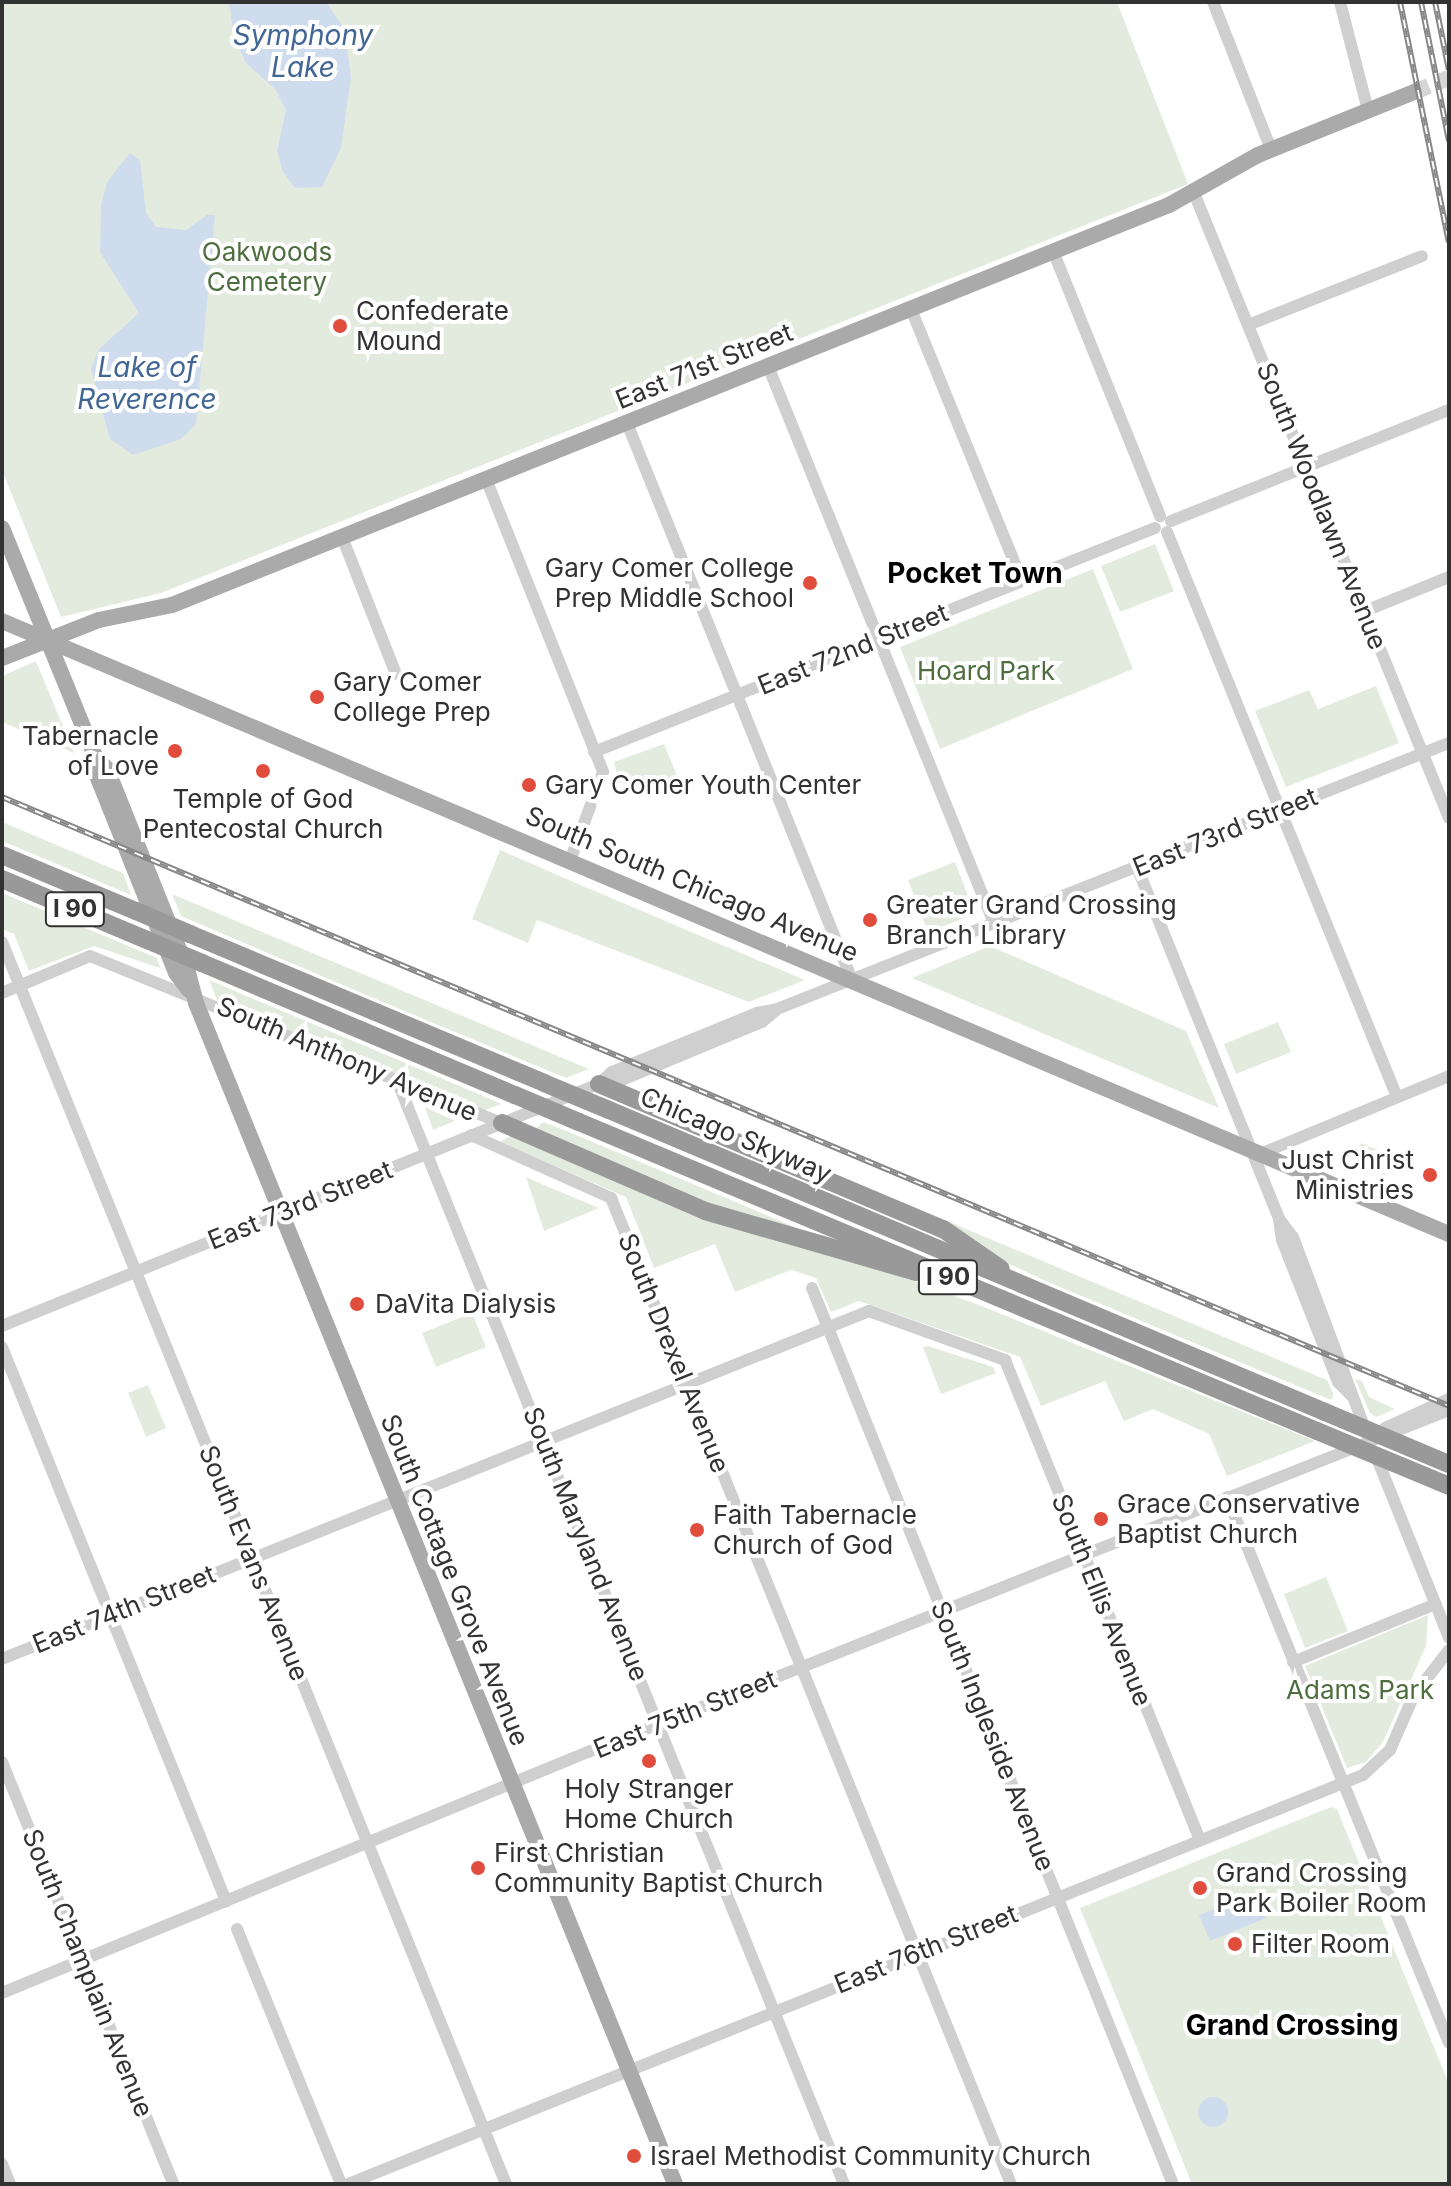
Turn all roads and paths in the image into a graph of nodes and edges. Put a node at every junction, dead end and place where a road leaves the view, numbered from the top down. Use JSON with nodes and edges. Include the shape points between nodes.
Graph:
{"nodes":[{"id":1,"x":1213,"y":2,"type":"edge"},
{"id":2,"x":1340,"y":2,"type":"edge"},
{"id":3,"x":1414,"y":92,"type":"tunnel mouth"},
{"id":4,"x":1368,"y":110,"type":"junction"},
{"id":5,"x":1271,"y":149,"type":"junction"},
{"id":6,"x":1194,"y":193,"type":"junction"},
{"id":7,"x":1053,"y":251,"type":"junction"},
{"id":8,"x":1422,"y":256,"type":"dead end"},
{"id":9,"x":911,"y":309,"type":"junction"},
{"id":10,"x":1248,"y":325,"type":"junction"},
{"id":11,"x":768,"y":366,"type":"junction"},
{"id":12,"x":1449,"y":410,"type":"edge"},
{"id":13,"x":627,"y":423,"type":"junction"},
{"id":14,"x":1306,"y":467,"type":"junction"},
{"id":15,"x":486,"y":479,"type":"junction"},
{"id":16,"x":1163,"y":524,"type":"junction"},
{"id":17,"x":2,"y":528,"type":"edge"},
{"id":18,"x":342,"y":537,"type":"junction"},
{"id":19,"x":1449,"y":577,"type":"edge"},
{"id":20,"x":1022,"y":581,"type":"junction"},
{"id":21,"x":1365,"y":611,"type":"junction"},
{"id":22,"x":2,"y":621,"type":"edge"},
{"id":23,"x":880,"y":638,"type":"junction"},
{"id":24,"x":47,"y":640,"type":"junction"},
{"id":25,"x":2,"y":658,"type":"edge"},
{"id":26,"x":396,"y":674,"type":"dead end"},
{"id":27,"x":737,"y":695,"type":"junction"},
{"id":28,"x":1449,"y":743,"type":"edge"},
{"id":29,"x":594,"y":752,"type":"junction"},
{"id":30,"x":1422,"y":754,"type":"junction"},
{"id":31,"x":1280,"y":810,"type":"junction"},
{"id":32,"x":1449,"y":818,"type":"edge"},
{"id":33,"x":2,"y":855,"type":"edge"},
{"id":34,"x":571,"y":858,"type":"junction"},
{"id":35,"x":1137,"y":867,"type":"junction"},
{"id":36,"x":2,"y":879,"type":"edge"},
{"id":37,"x":994,"y":923,"type":"junction"},
{"id":38,"x":2,"y":942,"type":"edge"},
{"id":39,"x":852,"y":980,"type":"junction"},
{"id":40,"x":20,"y":985,"type":"junction"},
{"id":41,"x":2,"y":993,"type":"edge"},
{"id":42,"x":192,"y":995,"type":"junction"},
{"id":43,"x":1449,"y":1076,"type":"edge"},
{"id":44,"x":398,"y":1083,"type":"junction"},
{"id":45,"x":599,"y":1084,"type":"junction"},
{"id":46,"x":1397,"y":1097,"type":"junction"},
{"id":47,"x":502,"y":1123,"type":"junction"},
{"id":48,"x":471,"y":1135,"type":"junction"},
{"id":49,"x":1256,"y":1152,"type":"junction"},
{"id":50,"x":427,"y":1153,"type":"junction"},
{"id":51,"x":281,"y":1212,"type":"junction"},
{"id":52,"x":1449,"y":1234,"type":"edge"},
{"id":53,"x":136,"y":1271,"type":"junction"},
{"id":54,"x":946,"y":1276,"type":"junction"},
{"id":55,"x":1011,"y":1279,"type":"junction"},
{"id":56,"x":812,"y":1288,"type":"dead end"},
{"id":57,"x":827,"y":1324,"type":"junction"},
{"id":58,"x":2,"y":1326,"type":"edge"},
{"id":59,"x":2,"y":1347,"type":"edge"},
{"id":60,"x":1005,"y":1360,"type":"joint"},
{"id":61,"x":685,"y":1381,"type":"junction"},
{"id":62,"x":1449,"y":1399,"type":"edge"},
{"id":63,"x":1449,"y":1410,"type":"edge"},
{"id":64,"x":543,"y":1438,"type":"junction"},
{"id":65,"x":1370,"y":1440,"type":"junction"},
{"id":66,"x":1449,"y":1464,"type":"edge"},
{"id":67,"x":1449,"y":1486,"type":"edge"},
{"id":68,"x":396,"y":1497,"type":"junction"},
{"id":69,"x":1227,"y":1497,"type":"junction"},
{"id":70,"x":1084,"y":1555,"type":"junction"},
{"id":71,"x":252,"y":1557,"type":"junction"},
{"id":72,"x":1436,"y":1604,"type":"junction"},
{"id":73,"x":942,"y":1611,"type":"junction"},
{"id":74,"x":110,"y":1615,"type":"junction"},
{"id":75,"x":1449,"y":1638,"type":"edge"},
{"id":76,"x":1449,"y":1650,"type":"edge"},
{"id":77,"x":2,"y":1659,"type":"edge"},
{"id":78,"x":1293,"y":1662,"type":"junction"},
{"id":79,"x":801,"y":1668,"type":"junction"},
{"id":80,"x":659,"y":1724,"type":"junction"},
{"id":81,"x":2,"y":1762,"type":"edge"},
{"id":82,"x":511,"y":1783,"type":"junction"},
{"id":83,"x":1342,"y":1784,"type":"junction"},
{"id":84,"x":1200,"y":1840,"type":"junction"},
{"id":85,"x":368,"y":1842,"type":"junction"},
{"id":86,"x":1057,"y":1897,"type":"junction"},
{"id":87,"x":226,"y":1901,"type":"junction"},
{"id":88,"x":237,"y":1929,"type":"dead end"},
{"id":89,"x":917,"y":1953,"type":"junction"},
{"id":90,"x":82,"y":1960,"type":"junction"},
{"id":91,"x":2,"y":1993,"type":"edge"},
{"id":92,"x":775,"y":2010,"type":"junction"},
{"id":93,"x":1449,"y":2043,"type":"edge"},
{"id":94,"x":629,"y":2068,"type":"junction"},
{"id":95,"x":484,"y":2128,"type":"junction"},
{"id":96,"x":2,"y":2164,"type":"edge"},
{"id":97,"x":1171,"y":2183,"type":"edge"},
{"id":98,"x":10,"y":2184,"type":"edge"},
{"id":99,"x":173,"y":2184,"type":"edge"},
{"id":100,"x":341,"y":2184,"type":"edge"},
{"id":101,"x":348,"y":2184,"type":"edge"},
{"id":102,"x":506,"y":2184,"type":"edge"},
{"id":103,"x":675,"y":2184,"type":"edge"},
{"id":104,"x":844,"y":2184,"type":"edge"},
{"id":105,"x":1011,"y":2184,"type":"edge"}],
"edges":[{"from":1,"to":5,"type":"street"},
{"from":2,"to":4,"type":"street"},
{"from":3,"to":4,"type":"main road","name":"East 71st Street"},
{"from":4,"to":5,"type":"main road","name":"East 71st Street"},
{"from":5,"to":6,"type":"main road","name":"East 71st Street"},
{"from":6,"to":7,"type":"main road","name":"East 71st Street"},
{"from":6,"to":10,"type":"street","name":"South Woodlawn Avenue"},
{"from":7,"to":9,"type":"main road","name":"East 71st Street"},
{"from":7,"to":16,"type":"street"},
{"from":8,"to":10,"type":"street"},
{"from":9,"to":11,"type":"main road","name":"East 71st Street"},
{"from":9,"to":20,"type":"street"},
{"from":10,"to":14,"type":"street","name":"South Woodlawn Avenue"},
{"from":11,"to":13,"type":"main road","name":"East 71st Street"},
{"from":11,"to":23,"type":"street"},
{"from":12,"to":14,"type":"street","name":"East 72nd Street"},
{"from":13,"to":15,"type":"main road","name":"East 71st Street"},
{"from":13,"to":27,"type":"street"},
{"from":14,"to":16,"type":"street","name":"East 72nd Street"},
{"from":14,"to":21,"type":"street","name":"South Woodlawn Avenue"},
{"from":15,"to":18,"type":"main road","name":"East 71st Street"},
{"from":15,"to":29,"type":"street"},
{"from":16,"to":20,"type":"street","name":"East 72nd Street"},
{"from":16,"to":31,"type":"street"},
{"from":17,"to":24,"type":"main road","name":"South Cottage Grove Avenue"},
{"from":18,"to":24,"type":"main road","name":"East 71st Street","via":[[172,605],[99,620]]},
{"from":18,"to":26,"type":"street"},
{"from":19,"to":21,"type":"street"},
{"from":20,"to":23,"type":"street","name":"East 72nd Street"},
{"from":21,"to":30,"type":"street","name":"South Woodlawn Avenue"},
{"from":22,"to":24,"type":"main road","name":"South South Chicago Avenue"},
{"from":23,"to":27,"type":"street","name":"East 72nd Street"},
{"from":23,"to":37,"type":"street"},
{"from":24,"to":25,"type":"main road","name":"East 71st Street"},
{"from":24,"to":34,"type":"main road","name":"South South Chicago Avenue"},
{"from":24,"to":42,"type":"main road","name":"South Cottage Grove Avenue","via":[[176,973]]},
{"from":27,"to":29,"type":"street","name":"East 72nd Street"},
{"from":27,"to":39,"type":"street"},
{"from":28,"to":30,"type":"street","name":"East 73rd Street"},
{"from":29,"to":34,"type":"street","via":[[603,780]]},
{"from":30,"to":31,"type":"street","name":"East 73rd Street"},
{"from":30,"to":32,"type":"street","name":"South Woodlawn Avenue"},
{"from":31,"to":35,"type":"street","name":"East 73rd Street"},
{"from":31,"to":46,"type":"street"},
{"from":33,"to":55,"type":"highway","name":"Chicago Skyway","number":"I 90","bridge":true},
{"from":34,"to":39,"type":"main road","name":"South South Chicago Avenue"},
{"from":35,"to":37,"type":"street","name":"East 73rd Street"},
{"from":35,"to":49,"type":"street"},
{"from":36,"to":54,"type":"highway","name":"Chicago Skyway","number":"I 90","bridge":true},
{"from":37,"to":39,"type":"street","name":"East 73rd Street"},
{"from":38,"to":40,"type":"street","name":"South Evans Avenue"},
{"from":39,"to":45,"type":"street","name":"East 73rd Street","via":[[612,1072]]},
{"from":39,"to":49,"type":"main road","name":"South South Chicago Avenue"},
{"from":40,"to":41,"type":"street"},
{"from":40,"to":42,"type":"street","via":[[90,956]]},
{"from":40,"to":53,"type":"street","name":"South Evans Avenue"},
{"from":42,"to":44,"type":"street","name":"South Anthony Avenue"},
{"from":42,"to":51,"type":"main road","name":"South Cottage Grove Avenue"},
{"from":43,"to":46,"type":"street"},
{"from":44,"to":47,"type":"street","name":"South Anthony Avenue"},
{"from":44,"to":50,"type":"street","name":"South Maryland Avenue"},
{"from":45,"to":47,"type":"street","name":"East 73rd Street"},
{"from":45,"to":55,"type":"highway","via":[[943,1229],[989,1257]]},
{"from":46,"to":49,"type":"street"},
{"from":47,"to":48,"type":"street","name":"East 73rd Street"},
{"from":47,"to":54,"type":"highway","via":[[740,1223],[902,1271]]},
{"from":48,"to":50,"type":"street","name":"East 73rd Street"},
{"from":48,"to":61,"type":"street","name":"South Drexel Avenue","via":[[611,1198]]},
{"from":49,"to":52,"type":"main road","name":"South South Chicago Avenue"},
{"from":49,"to":65,"type":"street","via":[[1279,1219],[1293,1237],[1350,1378]]},
{"from":50,"to":51,"type":"street","name":"East 73rd Street"},
{"from":50,"to":64,"type":"street","name":"South Maryland Avenue"},
{"from":51,"to":53,"type":"street","name":"East 73rd Street"},
{"from":51,"to":68,"type":"main road","name":"South Cottage Grove Avenue"},
{"from":53,"to":58,"type":"street","name":"East 73rd Street"},
{"from":53,"to":71,"type":"street","name":"South Evans Avenue"},
{"from":54,"to":67,"type":"highway","name":"Chicago Skyway","number":"I 90","bridge":true},
{"from":55,"to":66,"type":"highway","name":"Chicago Skyway","number":"I 90","bridge":true},
{"from":56,"to":57,"type":"street","name":"South Ingleside Avenue"},
{"from":57,"to":60,"type":"street","name":"East 74th Street","via":[[869,1311]]},
{"from":57,"to":61,"type":"street","name":"East 74th Street"},
{"from":57,"to":73,"type":"street","name":"South Ingleside Avenue"},
{"from":59,"to":74,"type":"street"},
{"from":60,"to":70,"type":"street","name":"South Ellis Avenue"},
{"from":61,"to":64,"type":"street","name":"East 74th Street"},
{"from":61,"to":79,"type":"street","name":"South Drexel Avenue"},
{"from":62,"to":65,"type":"street","name":"East 75th Street"},
{"from":63,"to":65,"type":"street","name":"East 75th Street"},
{"from":64,"to":68,"type":"street","name":"East 74th Street"},
{"from":64,"to":80,"type":"street","name":"South Maryland Avenue"},
{"from":65,"to":69,"type":"street","name":"East 75th Street"},
{"from":65,"to":72,"type":"street"},
{"from":68,"to":71,"type":"street","name":"East 74th Street"},
{"from":68,"to":82,"type":"main road","name":"South Cottage Grove Avenue"},
{"from":69,"to":70,"type":"street","name":"East 75th Street"},
{"from":69,"to":78,"type":"street"},
{"from":70,"to":73,"type":"street","name":"East 75th Street"},
{"from":70,"to":84,"type":"street","name":"South Ellis Avenue"},
{"from":71,"to":74,"type":"street","name":"East 74th Street"},
{"from":71,"to":85,"type":"street","name":"South Evans Avenue"},
{"from":72,"to":75,"type":"street"},
{"from":72,"to":78,"type":"street"},
{"from":73,"to":79,"type":"street","name":"East 75th Street"},
{"from":73,"to":86,"type":"street","name":"South Ingleside Avenue"},
{"from":74,"to":77,"type":"street","name":"East 74th Street"},
{"from":74,"to":87,"type":"street"},
{"from":76,"to":83,"type":"street","name":"East 76th Street","via":[[1414,1695],[1390,1750],[1363,1775]]},
{"from":78,"to":83,"type":"street"},
{"from":79,"to":80,"type":"street","name":"East 75th Street"},
{"from":79,"to":89,"type":"street","name":"South Drexel Avenue"},
{"from":80,"to":82,"type":"street","name":"East 75th Street"},
{"from":80,"to":92,"type":"street","name":"South Maryland Avenue"},
{"from":81,"to":90,"type":"street","name":"South Champlain Avenue"},
{"from":82,"to":85,"type":"street","name":"East 75th Street"},
{"from":82,"to":94,"type":"main road","name":"South Cottage Grove Avenue"},
{"from":83,"to":84,"type":"street","name":"East 76th Street"},
{"from":83,"to":93,"type":"street"},
{"from":84,"to":86,"type":"street","name":"East 76th Street"},
{"from":85,"to":87,"type":"street","name":"East 75th Street"},
{"from":85,"to":95,"type":"street","name":"South Evans Avenue"},
{"from":86,"to":89,"type":"street","name":"East 76th Street"},
{"from":86,"to":97,"type":"street","name":"South Ingleside Avenue"},
{"from":87,"to":90,"type":"street","name":"East 75th Street"},
{"from":88,"to":100,"type":"street"},
{"from":89,"to":92,"type":"street","name":"East 76th Street"},
{"from":89,"to":105,"type":"street","name":"South Drexel Avenue"},
{"from":90,"to":91,"type":"street","name":"East 75th Street"},
{"from":90,"to":99,"type":"street","name":"South Champlain Avenue"},
{"from":92,"to":94,"type":"street","name":"East 76th Street"},
{"from":92,"to":104,"type":"street","name":"South Maryland Avenue"},
{"from":94,"to":95,"type":"street","name":"East 76th Street"},
{"from":94,"to":103,"type":"main road","name":"South Cottage Grove Avenue"},
{"from":95,"to":101,"type":"street","name":"East 76th Street"},
{"from":95,"to":102,"type":"street","name":"South Evans Avenue"},
{"from":96,"to":98,"type":"street"}]}
